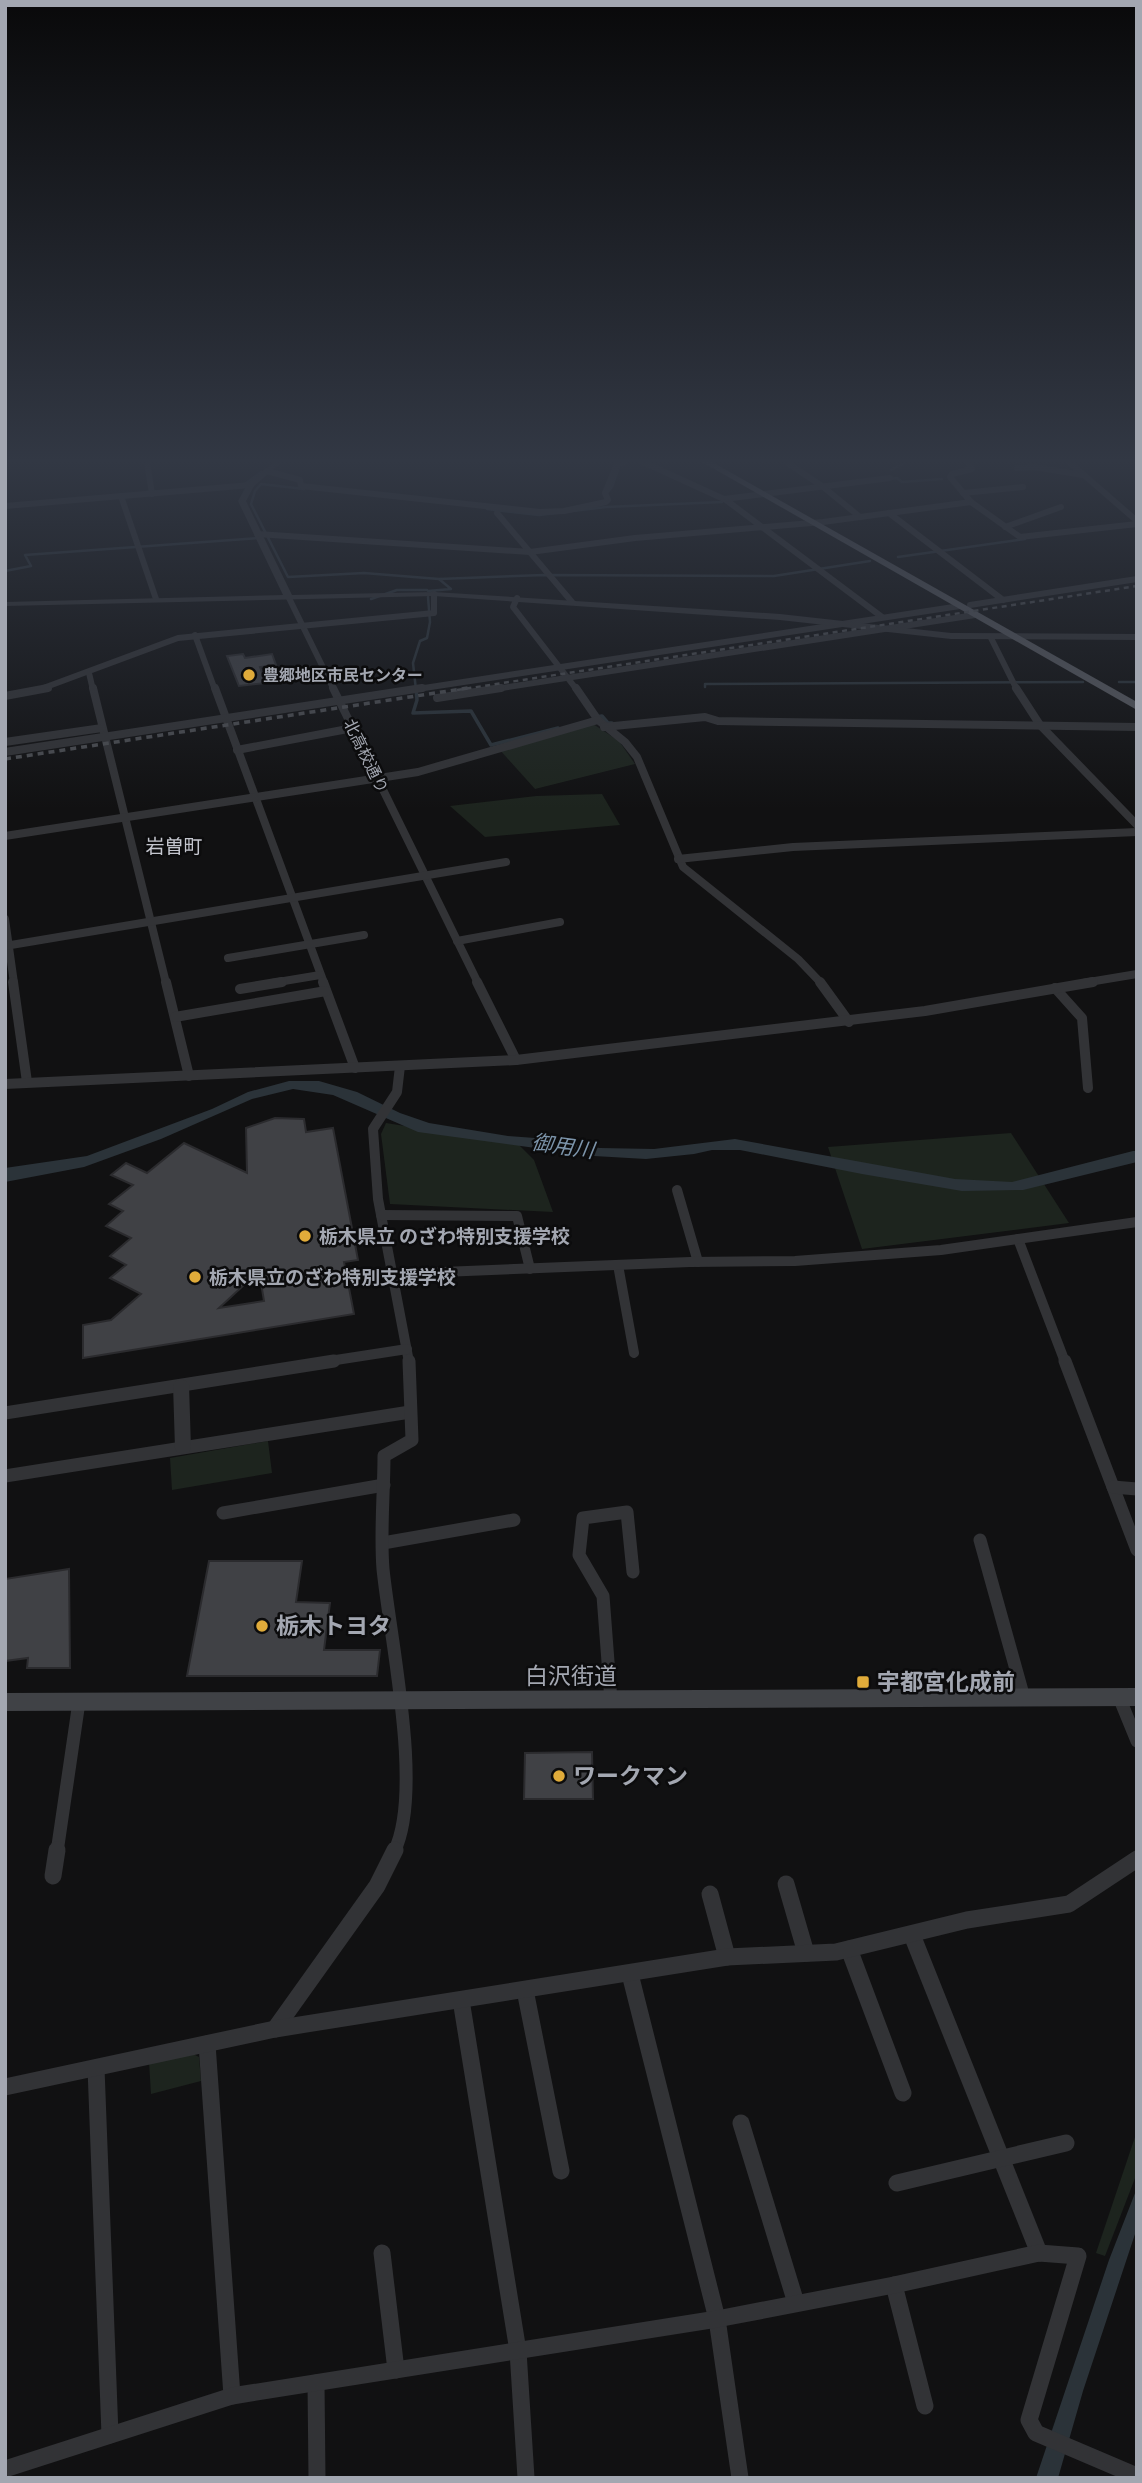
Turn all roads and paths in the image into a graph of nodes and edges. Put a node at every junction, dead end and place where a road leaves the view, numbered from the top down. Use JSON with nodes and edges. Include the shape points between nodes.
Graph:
{"nodes":[{"id":1,"x":149,"y":578,"type":"edge"},
{"id":2,"x":279,"y":578,"type":"edge"},
{"id":3,"x":552,"y":578,"type":"edge"},
{"id":4,"x":829,"y":578,"type":"edge"},
{"id":5,"x":914,"y":578,"type":"edge"},
{"id":6,"x":974,"y":578,"type":"edge"},
{"id":7,"x":1137,"y":579,"type":"edge"},
{"id":8,"x":434,"y":594,"type":"junction"},
{"id":9,"x":288,"y":596,"type":"junction"},
{"id":10,"x":517,"y":598,"type":"junction"},
{"id":11,"x":156,"y":599,"type":"junction"},
{"id":12,"x":1003,"y":600,"type":"junction"},
{"id":13,"x":572,"y":602,"type":"junction"},
{"id":14,"x":5,"y":604,"type":"edge"},
{"id":15,"x":968,"y":609,"type":"junction"},
{"id":16,"x":882,"y":618,"type":"junction"},
{"id":17,"x":841,"y":624,"type":"junction"},
{"id":18,"x":302,"y":625,"type":"junction"},
{"id":19,"x":882,"y":629,"type":"junction"},
{"id":20,"x":195,"y":635,"type":"junction"},
{"id":21,"x":991,"y":638,"type":"junction"},
{"id":22,"x":1015,"y":638,"type":"junction"},
{"id":23,"x":1137,"y":638,"type":"edge"},
{"id":24,"x":1030,"y":639,"type":"junction"},
{"id":25,"x":561,"y":667,"type":"junction"},
{"id":26,"x":89,"y":673,"type":"junction"},
{"id":27,"x":568,"y":678,"type":"junction"},
{"id":28,"x":5,"y":696,"type":"edge"},
{"id":29,"x":338,"y":698,"type":"junction"},
{"id":30,"x":437,"y":698,"type":"dead end"},
{"id":31,"x":1137,"y":699,"type":"edge"},
{"id":32,"x":1137,"y":707,"type":"edge"},
{"id":33,"x":224,"y":714,"type":"junction"},
{"id":34,"x":601,"y":723,"type":"junction"},
{"id":35,"x":1040,"y":725,"type":"junction"},
{"id":36,"x":1137,"y":727,"type":"edge"},
{"id":37,"x":353,"y":728,"type":"junction"},
{"id":38,"x":105,"y":731,"type":"junction"},
{"id":39,"x":5,"y":742,"type":"edge"},
{"id":40,"x":237,"y":750,"type":"junction"},
{"id":41,"x":5,"y":752,"type":"edge"},
{"id":42,"x":377,"y":779,"type":"junction"},
{"id":43,"x":255,"y":796,"type":"junction"},
{"id":44,"x":127,"y":817,"type":"junction"},
{"id":45,"x":1137,"y":825,"type":"edge"},
{"id":46,"x":1137,"y":832,"type":"edge"},
{"id":47,"x":5,"y":836,"type":"edge"},
{"id":48,"x":678,"y":859,"type":"junction"},
{"id":49,"x":506,"y":862,"type":"dead end"},
{"id":50,"x":424,"y":876,"type":"junction"},
{"id":51,"x":291,"y":898,"type":"junction"},
{"id":52,"x":5,"y":919,"type":"edge"},
{"id":53,"x":152,"y":921,"type":"junction"},
{"id":54,"x":560,"y":922,"type":"dead end"},
{"id":55,"x":364,"y":935,"type":"dead end"},
{"id":56,"x":457,"y":941,"type":"junction"},
{"id":57,"x":309,"y":945,"type":"junction"},
{"id":58,"x":7,"y":946,"type":"edge"},
{"id":59,"x":228,"y":958,"type":"dead end"},
{"id":60,"x":1137,"y":974,"type":"edge"},
{"id":61,"x":320,"y":975,"type":"junction"},
{"id":62,"x":1055,"y":988,"type":"junction"},
{"id":63,"x":240,"y":989,"type":"dead end"},
{"id":64,"x":326,"y":991,"type":"junction"},
{"id":65,"x":175,"y":1017,"type":"junction"},
{"id":66,"x":849,"y":1022,"type":"junction"},
{"id":67,"x":516,"y":1060,"type":"junction"},
{"id":68,"x":400,"y":1066,"type":"junction"},
{"id":69,"x":355,"y":1068,"type":"junction"},
{"id":70,"x":188,"y":1076,"type":"junction"},
{"id":71,"x":27,"y":1082,"type":"junction"},
{"id":72,"x":5,"y":1084,"type":"edge"},
{"id":73,"x":1088,"y":1088,"type":"dead end"},
{"id":74,"x":677,"y":1190,"type":"dead end"},
{"id":75,"x":381,"y":1215,"type":"junction"},
{"id":76,"x":1137,"y":1222,"type":"edge"},
{"id":77,"x":1018,"y":1239,"type":"junction"},
{"id":78,"x":698,"y":1262,"type":"junction"},
{"id":79,"x":618,"y":1265,"type":"junction"},
{"id":80,"x":530,"y":1269,"type":"junction"},
{"id":81,"x":393,"y":1274,"type":"junction"},
{"id":82,"x":407,"y":1349,"type":"junction"},
{"id":83,"x":634,"y":1353,"type":"dead end"},
{"id":84,"x":181,"y":1385,"type":"junction"},
{"id":85,"x":410,"y":1412,"type":"junction"},
{"id":86,"x":5,"y":1413,"type":"edge"},
{"id":87,"x":183,"y":1448,"type":"junction"},
{"id":88,"x":5,"y":1476,"type":"edge"},
{"id":89,"x":384,"y":1485,"type":"junction"},
{"id":90,"x":1113,"y":1487,"type":"junction"},
{"id":91,"x":1137,"y":1489,"type":"edge"},
{"id":92,"x":223,"y":1513,"type":"dead end"},
{"id":93,"x":514,"y":1520,"type":"dead end"},
{"id":94,"x":980,"y":1540,"type":"dead end"},
{"id":95,"x":383,"y":1543,"type":"junction"},
{"id":96,"x":1137,"y":1550,"type":"edge"},
{"id":97,"x":633,"y":1572,"type":"dead end"},
{"id":98,"x":1128,"y":1697,"type":"edge"},
{"id":99,"x":1024,"y":1698,"type":"junction"},
{"id":100,"x":611,"y":1700,"type":"junction"},
{"id":101,"x":5,"y":1702,"type":"edge"},
{"id":102,"x":79,"y":1702,"type":"junction"},
{"id":103,"x":400,"y":1702,"type":"junction"},
{"id":104,"x":1137,"y":1741,"type":"edge"},
{"id":105,"x":1137,"y":1859,"type":"edge"},
{"id":106,"x":53,"y":1876,"type":"dead end"},
{"id":107,"x":786,"y":1884,"type":"dead end"},
{"id":108,"x":710,"y":1894,"type":"dead end"},
{"id":109,"x":912,"y":1934,"type":"junction"},
{"id":110,"x":849,"y":1949,"type":"junction"},
{"id":111,"x":806,"y":1954,"type":"junction"},
{"id":112,"x":727,"y":1957,"type":"junction"},
{"id":113,"x":630,"y":1974,"type":"junction"},
{"id":114,"x":525,"y":1990,"type":"junction"},
{"id":115,"x":461,"y":2000,"type":"junction"},
{"id":116,"x":275,"y":2029,"type":"junction"},
{"id":117,"x":207,"y":2044,"type":"junction"},
{"id":118,"x":96,"y":2068,"type":"junction"},
{"id":119,"x":5,"y":2087,"type":"edge"},
{"id":120,"x":903,"y":2094,"type":"dead end"},
{"id":121,"x":741,"y":2123,"type":"dead end"},
{"id":122,"x":1066,"y":2143,"type":"dead end"},
{"id":123,"x":1002,"y":2160,"type":"junction"},
{"id":124,"x":561,"y":2171,"type":"dead end"},
{"id":125,"x":897,"y":2183,"type":"dead end"},
{"id":126,"x":382,"y":2252,"type":"dead end"},
{"id":127,"x":1039,"y":2253,"type":"junction"},
{"id":128,"x":894,"y":2285,"type":"junction"},
{"id":129,"x":796,"y":2303,"type":"junction"},
{"id":130,"x":717,"y":2319,"type":"junction"},
{"id":131,"x":518,"y":2351,"type":"junction"},
{"id":132,"x":396,"y":2370,"type":"junction"},
{"id":133,"x":316,"y":2383,"type":"junction"},
{"id":134,"x":232,"y":2396,"type":"junction"},
{"id":135,"x":925,"y":2406,"type":"dead end"},
{"id":136,"x":110,"y":2435,"type":"junction"},
{"id":137,"x":5,"y":2469,"type":"edge"},
{"id":138,"x":1137,"y":2476,"type":"edge"},
{"id":139,"x":317,"y":2478,"type":"edge"},
{"id":140,"x":526,"y":2478,"type":"edge"},
{"id":141,"x":740,"y":2478,"type":"edge"}],
"edges":[{"from":1,"to":11,"type":"street"},
{"from":2,"to":9,"type":"street","name":"北高校通り"},
{"from":3,"to":13,"type":"street"},
{"from":4,"to":16,"type":"street"},
{"from":5,"to":15,"type":"highway"},
{"from":6,"to":12,"type":"street"},
{"from":7,"to":12,"type":"street"},
{"from":8,"to":9,"type":"street"},
{"from":8,"to":10,"type":"street"},
{"from":8,"to":18,"type":"street","via":[[434,613]]},
{"from":9,"to":11,"type":"street"},
{"from":9,"to":18,"type":"street","name":"北高校通り"},
{"from":10,"to":13,"type":"street"},
{"from":10,"to":25,"type":"street","via":[[513,607]]},
{"from":11,"to":14,"type":"street"},
{"from":12,"to":15,"type":"street"},
{"from":13,"to":17,"type":"street"},
{"from":15,"to":16,"type":"street"},
{"from":15,"to":19,"type":"street"},
{"from":15,"to":22,"type":"highway"},
{"from":15,"to":24,"type":"highway"},
{"from":16,"to":17,"type":"street"},
{"from":17,"to":19,"type":"street"},
{"from":17,"to":25,"type":"street"},
{"from":18,"to":20,"type":"street"},
{"from":18,"to":29,"type":"street","name":"北高校通り"},
{"from":19,"to":21,"type":"street"},
{"from":19,"to":27,"type":"street"},
{"from":20,"to":26,"type":"street","via":[[163,642]]},
{"from":20,"to":33,"type":"street"},
{"from":21,"to":22,"type":"street"},
{"from":21,"to":35,"type":"street","via":[[1023,702]]},
{"from":22,"to":24,"type":"street"},
{"from":22,"to":32,"type":"highway"},
{"from":23,"to":24,"type":"street"},
{"from":24,"to":31,"type":"highway"},
{"from":25,"to":27,"type":"street"},
{"from":25,"to":29,"type":"street"},
{"from":26,"to":28,"type":"street","via":[[35,692]]},
{"from":26,"to":38,"type":"street"},
{"from":27,"to":30,"type":"street"},
{"from":27,"to":34,"type":"street"},
{"from":29,"to":33,"type":"street"},
{"from":29,"to":37,"type":"street","name":"北高校通り"},
{"from":33,"to":38,"type":"street"},
{"from":33,"to":40,"type":"street"},
{"from":34,"to":35,"type":"street","via":[[705,717],[718,721]]},
{"from":34,"to":42,"type":"street"},
{"from":34,"to":48,"type":"street","via":[[637,757]]},
{"from":35,"to":36,"type":"street"},
{"from":35,"to":45,"type":"street"},
{"from":37,"to":40,"type":"street"},
{"from":37,"to":42,"type":"street","name":"北高校通り"},
{"from":38,"to":39,"type":"street"},
{"from":38,"to":41,"type":"street"},
{"from":38,"to":44,"type":"street"},
{"from":40,"to":43,"type":"street"},
{"from":42,"to":43,"type":"street"},
{"from":42,"to":50,"type":"street","name":"北高校通り"},
{"from":43,"to":44,"type":"street"},
{"from":43,"to":51,"type":"street"},
{"from":44,"to":47,"type":"street"},
{"from":44,"to":53,"type":"street"},
{"from":46,"to":48,"type":"street","via":[[793,847]]},
{"from":48,"to":66,"type":"street","via":[[798,959]]},
{"from":49,"to":50,"type":"street"},
{"from":50,"to":51,"type":"street"},
{"from":50,"to":56,"type":"street","name":"北高校通り"},
{"from":51,"to":53,"type":"street"},
{"from":51,"to":57,"type":"street"},
{"from":52,"to":58,"type":"street"},
{"from":53,"to":58,"type":"street"},
{"from":53,"to":65,"type":"street"},
{"from":54,"to":56,"type":"street"},
{"from":55,"to":57,"type":"street"},
{"from":56,"to":67,"type":"street","name":"北高校通り"},
{"from":57,"to":59,"type":"street"},
{"from":57,"to":61,"type":"street"},
{"from":58,"to":71,"type":"street"},
{"from":60,"to":62,"type":"street"},
{"from":61,"to":63,"type":"street"},
{"from":61,"to":64,"type":"street"},
{"from":62,"to":66,"type":"street"},
{"from":62,"to":73,"type":"street","via":[[1082,1018]]},
{"from":64,"to":65,"type":"street"},
{"from":64,"to":69,"type":"street"},
{"from":65,"to":70,"type":"street"},
{"from":66,"to":67,"type":"street"},
{"from":67,"to":68,"type":"street"},
{"from":68,"to":69,"type":"street"},
{"from":68,"to":75,"type":"street","via":[[397,1092],[373,1129]]},
{"from":69,"to":70,"type":"street"},
{"from":70,"to":71,"type":"street"},
{"from":71,"to":72,"type":"street"},
{"from":74,"to":78,"type":"street"},
{"from":75,"to":80,"type":"street","via":[[517,1216]]},
{"from":75,"to":81,"type":"street"},
{"from":76,"to":77,"type":"street"},
{"from":77,"to":78,"type":"street","via":[[835,1258]]},
{"from":77,"to":90,"type":"street"},
{"from":78,"to":79,"type":"street"},
{"from":79,"to":80,"type":"street"},
{"from":79,"to":83,"type":"street"},
{"from":80,"to":81,"type":"street"},
{"from":81,"to":82,"type":"street"},
{"from":82,"to":84,"type":"street"},
{"from":82,"to":85,"type":"street"},
{"from":84,"to":86,"type":"street"},
{"from":84,"to":87,"type":"street"},
{"from":85,"to":87,"type":"street"},
{"from":85,"to":89,"type":"street","via":[[412,1440],[384,1456]]},
{"from":87,"to":88,"type":"street"},
{"from":89,"to":92,"type":"street"},
{"from":89,"to":95,"type":"street"},
{"from":90,"to":91,"type":"street"},
{"from":90,"to":96,"type":"street"},
{"from":93,"to":95,"type":"street"},
{"from":94,"to":99,"type":"street"},
{"from":95,"to":103,"type":"street"},
{"from":97,"to":100,"type":"street","via":[[627,1512],[583,1518],[579,1555],[603,1596]]},
{"from":98,"to":99,"type":"main road","name":"白沢街道"},
{"from":98,"to":104,"type":"street"},
{"from":99,"to":100,"type":"main road","name":"白沢街道"},
{"from":100,"to":103,"type":"main road","name":"白沢街道"},
{"from":101,"to":102,"type":"main road","name":"白沢街道"},
{"from":102,"to":103,"type":"main road","name":"白沢街道"},
{"from":102,"to":106,"type":"street"},
{"from":103,"to":116,"type":"street","via":[[407,1781],[400,1840],[377,1886]]},
{"from":105,"to":109,"type":"street","via":[[1069,1904]]},
{"from":107,"to":111,"type":"street"},
{"from":108,"to":112,"type":"street"},
{"from":109,"to":110,"type":"street"},
{"from":109,"to":123,"type":"street"},
{"from":110,"to":111,"type":"street"},
{"from":110,"to":120,"type":"street"},
{"from":111,"to":112,"type":"street"},
{"from":112,"to":113,"type":"street"},
{"from":113,"to":114,"type":"street"},
{"from":113,"to":130,"type":"street"},
{"from":114,"to":115,"type":"street"},
{"from":114,"to":124,"type":"street"},
{"from":115,"to":116,"type":"street"},
{"from":115,"to":131,"type":"street"},
{"from":116,"to":117,"type":"street"},
{"from":117,"to":118,"type":"street"},
{"from":117,"to":134,"type":"street"},
{"from":118,"to":119,"type":"street"},
{"from":118,"to":136,"type":"street"},
{"from":121,"to":129,"type":"street"},
{"from":122,"to":123,"type":"street"},
{"from":123,"to":125,"type":"street"},
{"from":123,"to":127,"type":"street"},
{"from":126,"to":132,"type":"street"},
{"from":127,"to":128,"type":"street"},
{"from":127,"to":138,"type":"street","via":[[1078,2256],[1029,2420],[1036,2433]]},
{"from":128,"to":129,"type":"street"},
{"from":128,"to":135,"type":"street"},
{"from":129,"to":130,"type":"street"},
{"from":130,"to":131,"type":"street"},
{"from":130,"to":141,"type":"street"},
{"from":131,"to":132,"type":"street"},
{"from":131,"to":140,"type":"street"},
{"from":132,"to":133,"type":"street"},
{"from":133,"to":134,"type":"street"},
{"from":133,"to":139,"type":"street"},
{"from":134,"to":136,"type":"street"},
{"from":136,"to":137,"type":"street"}]}
